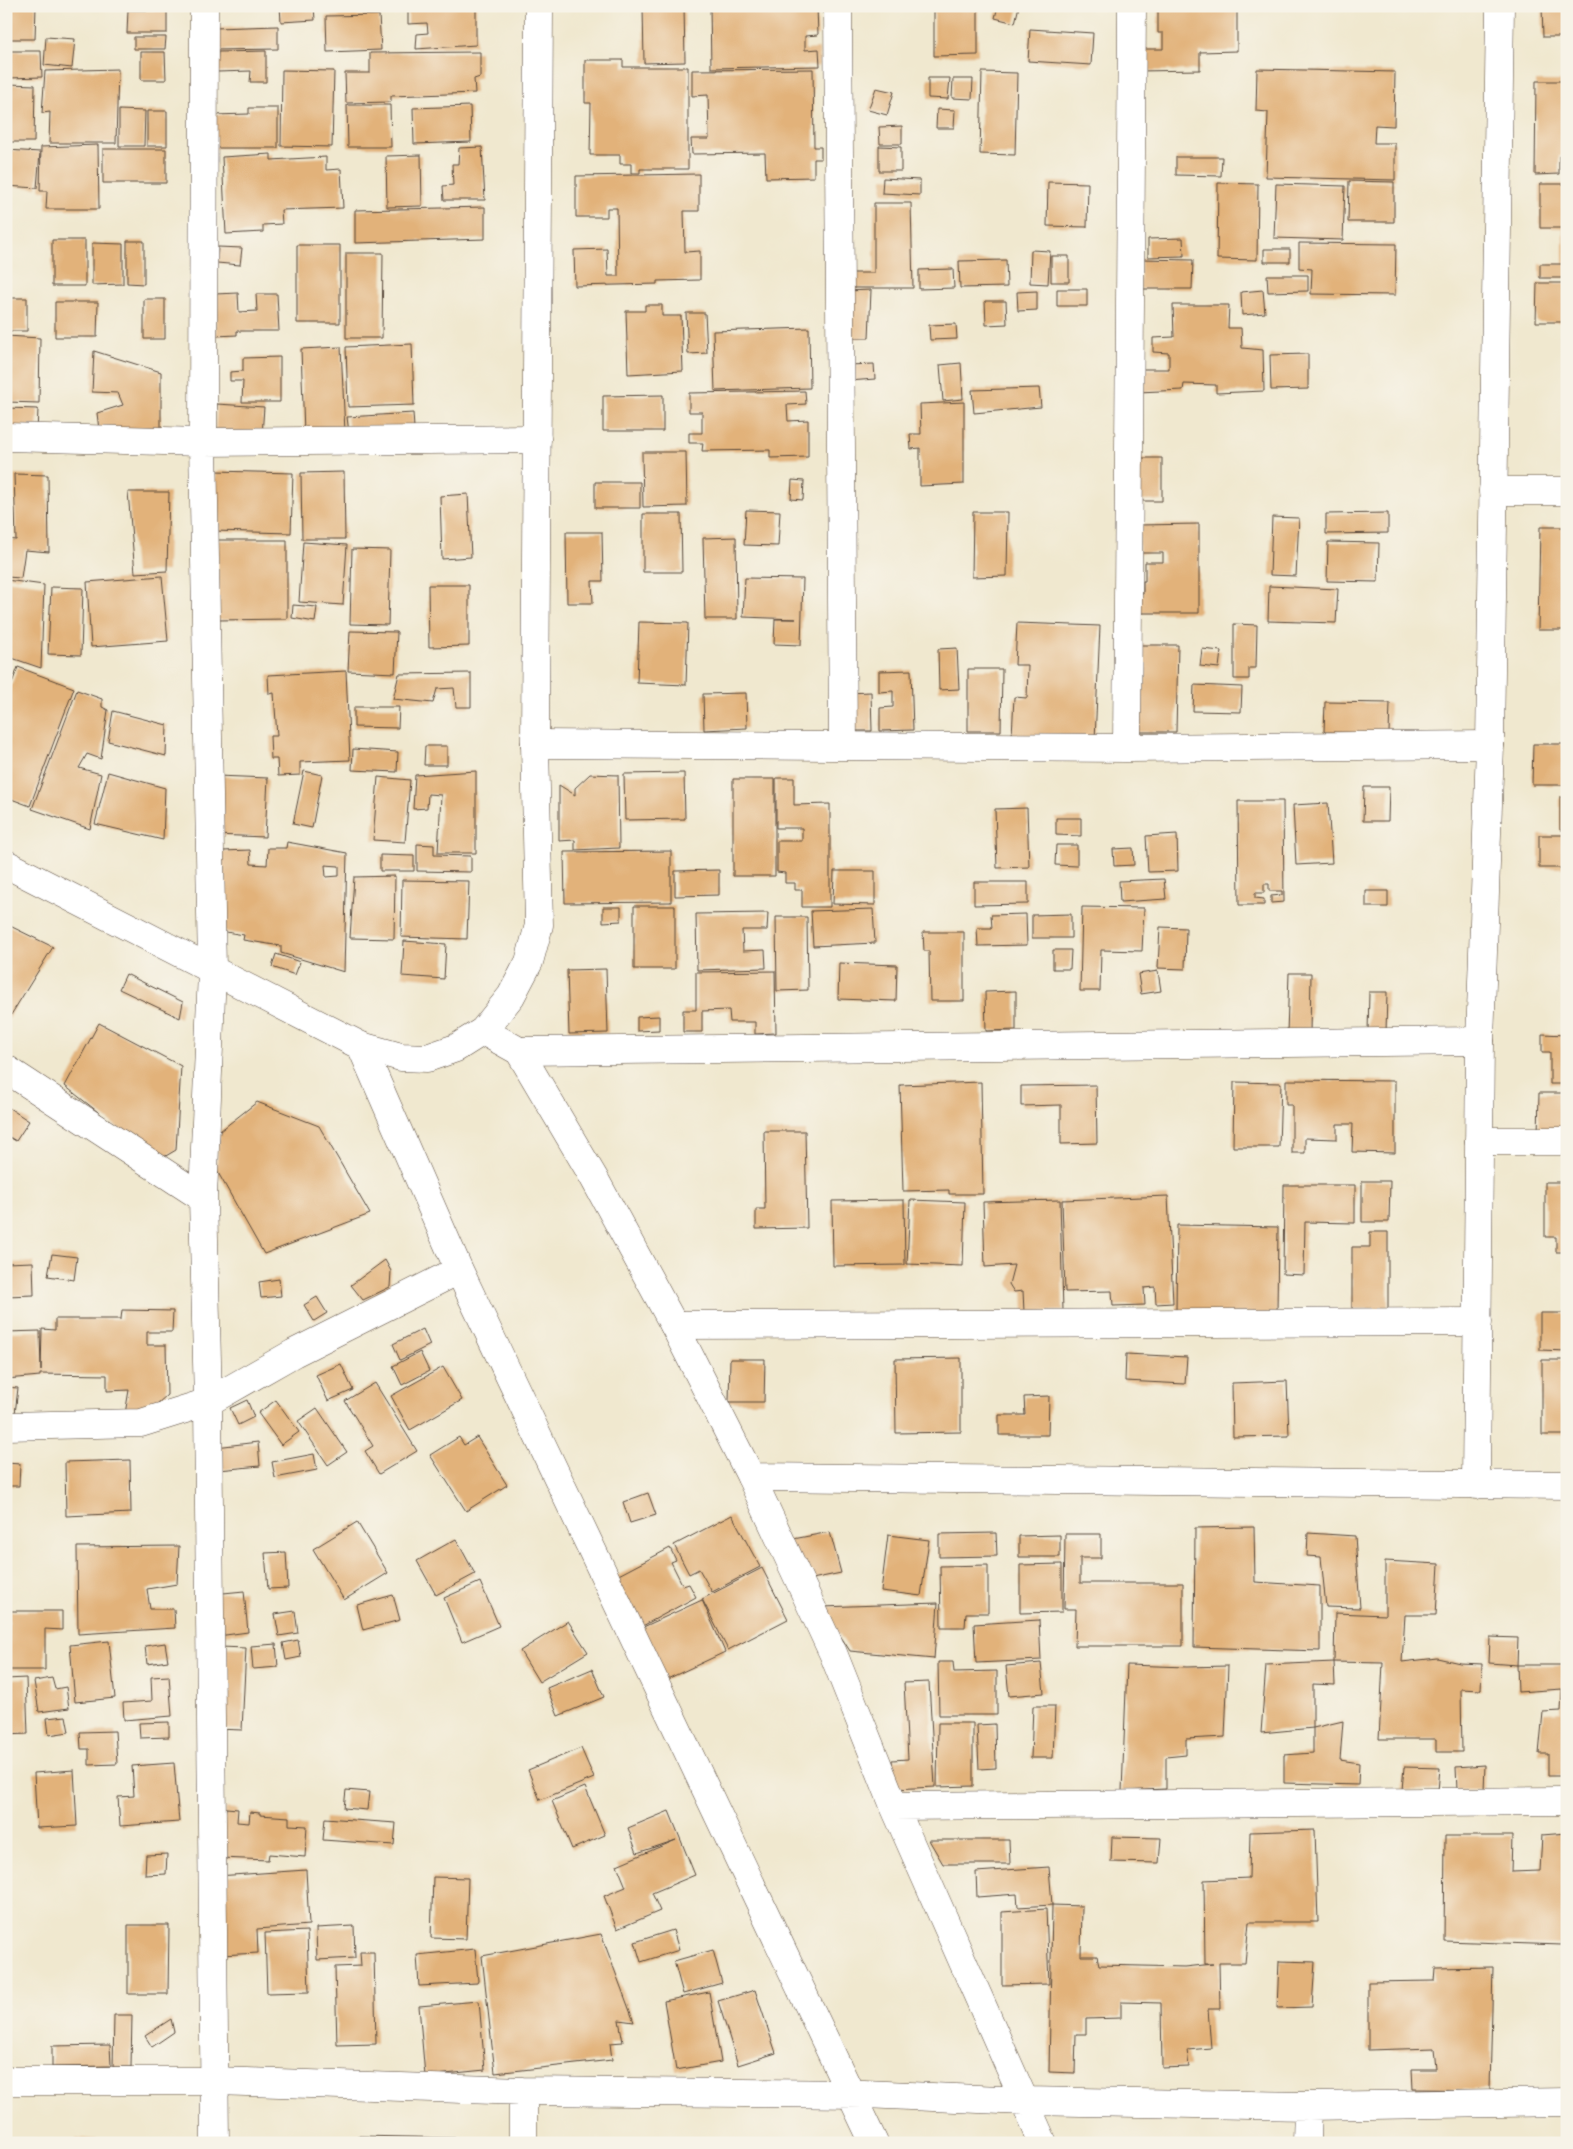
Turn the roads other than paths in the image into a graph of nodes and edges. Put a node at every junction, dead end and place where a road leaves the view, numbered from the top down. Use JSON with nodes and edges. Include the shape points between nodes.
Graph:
{"nodes":[{"id":1,"x":204,"y":6,"type":"edge"},
{"id":2,"x":539,"y":6,"type":"edge"},
{"id":3,"x":838,"y":6,"type":"edge"},
{"id":4,"x":1132,"y":6,"type":"edge"},
{"id":5,"x":1500,"y":6,"type":"edge"},
{"id":6,"x":6,"y":437,"type":"edge"},
{"id":7,"x":537,"y":439,"type":"junction"},
{"id":8,"x":202,"y":442,"type":"junction"},
{"id":9,"x":1493,"y":491,"type":"junction"},
{"id":10,"x":1567,"y":491,"type":"edge"},
{"id":11,"x":535,"y":744,"type":"junction"},
{"id":12,"x":1490,"y":745,"type":"junction"},
{"id":13,"x":843,"y":746,"type":"junction"},
{"id":14,"x":1127,"y":748,"type":"junction"},
{"id":15,"x":6,"y":864,"type":"edge"},
{"id":16,"x":212,"y":971,"type":"junction"},
{"id":17,"x":484,"y":1031,"type":"junction"},
{"id":18,"x":1480,"y":1040,"type":"junction"},
{"id":19,"x":361,"y":1046,"type":"junction"},
{"id":20,"x":518,"y":1051,"type":"junction"},
{"id":21,"x":6,"y":1069,"type":"edge"},
{"id":22,"x":1479,"y":1141,"type":"junction"},
{"id":23,"x":1567,"y":1141,"type":"edge"},
{"id":24,"x":203,"y":1198,"type":"junction"},
{"id":25,"x":459,"y":1270,"type":"junction"},
{"id":26,"x":1478,"y":1322,"type":"junction"},
{"id":27,"x":674,"y":1325,"type":"junction"},
{"id":28,"x":208,"y":1402,"type":"junction"},
{"id":29,"x":6,"y":1426,"type":"edge"},
{"id":30,"x":751,"y":1477,"type":"junction"},
{"id":31,"x":1476,"y":1485,"type":"junction"},
{"id":32,"x":1567,"y":1485,"type":"edge"},
{"id":33,"x":1567,"y":1801,"type":"edge"},
{"id":34,"x":894,"y":1806,"type":"junction"},
{"id":35,"x":6,"y":2081,"type":"edge"},
{"id":36,"x":215,"y":2081,"type":"junction"},
{"id":37,"x":523,"y":2091,"type":"junction"},
{"id":38,"x":850,"y":2095,"type":"junction"},
{"id":39,"x":1025,"y":2101,"type":"junction"},
{"id":40,"x":1567,"y":2102,"type":"edge"},
{"id":41,"x":1308,"y":2106,"type":"junction"},
{"id":42,"x":215,"y":2143,"type":"edge"},
{"id":43,"x":523,"y":2143,"type":"edge"},
{"id":44,"x":874,"y":2143,"type":"edge"},
{"id":45,"x":1043,"y":2143,"type":"edge"},
{"id":46,"x":1307,"y":2143,"type":"edge"}],
"edges":[{"from":1,"to":8,"type":"street"},
{"from":2,"to":7,"type":"street"},
{"from":3,"to":13,"type":"street"},
{"from":4,"to":14,"type":"street"},
{"from":5,"to":9,"type":"street"},
{"from":6,"to":8,"type":"street"},
{"from":7,"to":8,"type":"street"},
{"from":7,"to":11,"type":"street"},
{"from":8,"to":16,"type":"street"},
{"from":9,"to":10,"type":"street"},
{"from":9,"to":12,"type":"street"},
{"from":11,"to":13,"type":"street"},
{"from":11,"to":17,"type":"street","via":[[540,925],[529,962],[511,996]]},
{"from":12,"to":14,"type":"street"},
{"from":12,"to":18,"type":"street"},
{"from":13,"to":14,"type":"street"},
{"from":15,"to":16,"type":"street"},
{"from":16,"to":19,"type":"street"},
{"from":16,"to":24,"type":"street"},
{"from":17,"to":19,"type":"street","via":[[456,1048],[427,1058],[401,1057]]},
{"from":17,"to":20,"type":"street"},
{"from":18,"to":20,"type":"street"},
{"from":18,"to":22,"type":"street"},
{"from":19,"to":25,"type":"street"},
{"from":20,"to":27,"type":"street","via":[[594,1178]]},
{"from":21,"to":24,"type":"street"},
{"from":22,"to":23,"type":"street"},
{"from":22,"to":26,"type":"street"},
{"from":24,"to":28,"type":"street"},
{"from":25,"to":28,"type":"street","via":[[294,1353]]},
{"from":25,"to":38,"type":"street"},
{"from":26,"to":27,"type":"street"},
{"from":26,"to":31,"type":"street"},
{"from":27,"to":30,"type":"street"},
{"from":28,"to":29,"type":"street","via":[[142,1423]]},
{"from":28,"to":36,"type":"street"},
{"from":30,"to":31,"type":"street"},
{"from":30,"to":34,"type":"street","via":[[834,1653]]},
{"from":31,"to":32,"type":"street"},
{"from":33,"to":34,"type":"street"},
{"from":34,"to":39,"type":"street"},
{"from":35,"to":36,"type":"street"},
{"from":36,"to":37,"type":"street"},
{"from":36,"to":42,"type":"street"},
{"from":37,"to":38,"type":"street"},
{"from":37,"to":43,"type":"street"},
{"from":38,"to":39,"type":"street"},
{"from":38,"to":44,"type":"street"},
{"from":39,"to":41,"type":"street"},
{"from":39,"to":45,"type":"street"},
{"from":40,"to":41,"type":"street"},
{"from":41,"to":46,"type":"street"}]}
